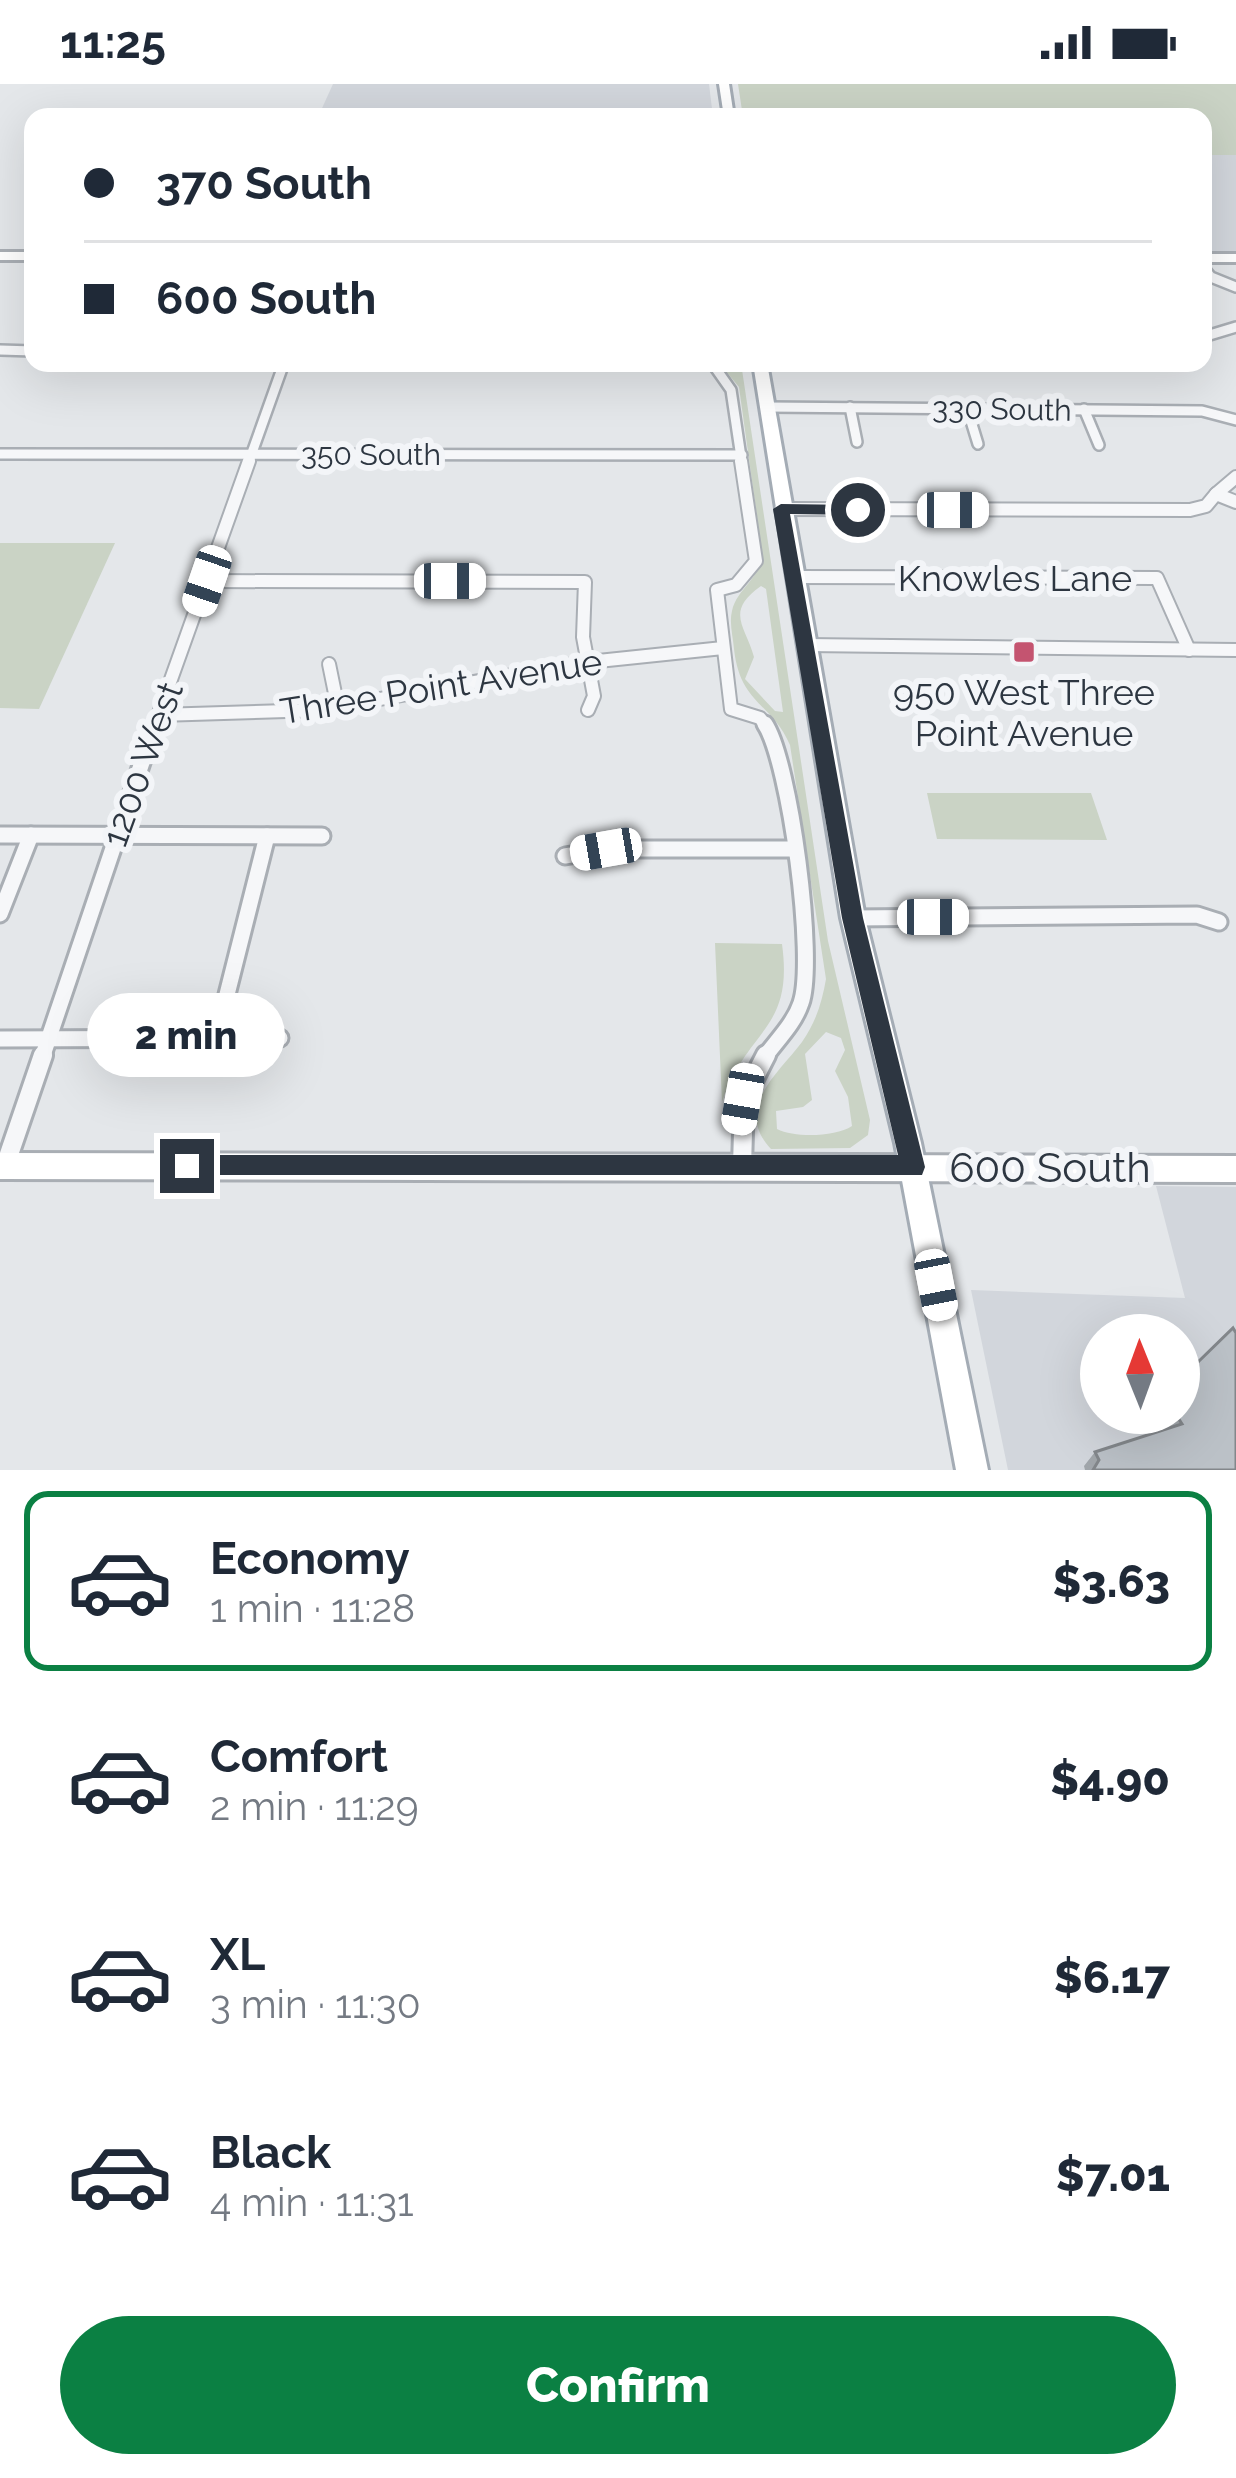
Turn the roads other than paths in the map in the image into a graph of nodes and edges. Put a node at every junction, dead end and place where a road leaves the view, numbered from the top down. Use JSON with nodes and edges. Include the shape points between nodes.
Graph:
{"nodes":[{"id":1,"x":281,"y":372,"type":"edge"},
{"id":2,"x":719,"y":372,"type":"edge"},
{"id":3,"x":761,"y":372,"type":"edge"},
{"id":4,"x":767,"y":406,"type":"junction"},
{"id":5,"x":850,"y":407,"type":"junction"},
{"id":6,"x":967,"y":408,"type":"junction"},
{"id":7,"x":1084,"y":410,"type":"junction"},
{"id":8,"x":1236,"y":420,"type":"edge"},
{"id":9,"x":857,"y":442,"type":"dead end"},
{"id":10,"x":978,"y":444,"type":"dead end"},
{"id":11,"x":1099,"y":445,"type":"dead end"},
{"id":12,"x":0,"y":454,"type":"edge"},
{"id":13,"x":251,"y":454,"type":"junction"},
{"id":14,"x":742,"y":455,"type":"junction"},
{"id":15,"x":1236,"y":477,"type":"edge"},
{"id":16,"x":1216,"y":494,"type":"junction"},
{"id":17,"x":1236,"y":502,"type":"edge"},
{"id":18,"x":781,"y":509,"type":"junction"},
{"id":19,"x":795,"y":578,"type":"junction"},
{"id":20,"x":207,"y":581,"type":"junction"},
{"id":21,"x":807,"y":645,"type":"junction"},
{"id":22,"x":723,"y":648,"type":"junction"},
{"id":23,"x":1189,"y":650,"type":"junction"},
{"id":24,"x":1236,"y":650,"type":"edge"},
{"id":25,"x":590,"y":662,"type":"junction"},
{"id":26,"x":328,"y":664,"type":"dead end"},
{"id":27,"x":338,"y":708,"type":"junction"},
{"id":28,"x":588,"y":710,"type":"dead end"},
{"id":29,"x":159,"y":715,"type":"junction"},
{"id":30,"x":0,"y":835,"type":"edge"},
{"id":31,"x":31,"y":836,"type":"junction"},
{"id":32,"x":116,"y":836,"type":"junction"},
{"id":33,"x":267,"y":836,"type":"junction"},
{"id":34,"x":322,"y":836,"type":"dead end"},
{"id":35,"x":791,"y":849,"type":"junction"},
{"id":36,"x":565,"y":856,"type":"dead end"},
{"id":37,"x":0,"y":914,"type":"edge"},
{"id":38,"x":853,"y":918,"type":"junction"},
{"id":39,"x":1219,"y":922,"type":"dead end"},
{"id":40,"x":216,"y":1038,"type":"junction"},
{"id":41,"x":280,"y":1038,"type":"dead end"},
{"id":42,"x":46,"y":1039,"type":"junction"},
{"id":43,"x":0,"y":1040,"type":"edge"},
{"id":44,"x":2,"y":1166,"type":"edge"},
{"id":45,"x":742,"y":1166,"type":"junction"},
{"id":46,"x":913,"y":1167,"type":"junction"},
{"id":47,"x":1236,"y":1169,"type":"edge"},
{"id":48,"x":972,"y":1470,"type":"edge"}],
"edges":[{"from":1,"to":13,"type":"street","name":"1200 West"},
{"from":2,"to":14,"type":"street","via":[[731,389]]},
{"from":3,"to":4,"type":"main road"},
{"from":4,"to":5,"type":"street","name":"330 South"},
{"from":4,"to":18,"type":"main road"},
{"from":5,"to":6,"type":"street","name":"330 South"},
{"from":5,"to":9,"type":"street"},
{"from":6,"to":7,"type":"street","name":"330 South"},
{"from":6,"to":10,"type":"street"},
{"from":7,"to":8,"type":"street","name":"330 South","via":[[1202,411]]},
{"from":7,"to":11,"type":"street"},
{"from":12,"to":13,"type":"street","name":"350 South"},
{"from":13,"to":14,"type":"street","name":"350 South"},
{"from":13,"to":20,"type":"street","name":"1200 West"},
{"from":14,"to":22,"type":"street","via":[[756,561],[736,585],[717,590]]},
{"from":15,"to":16,"type":"street"},
{"from":16,"to":17,"type":"street"},
{"from":16,"to":18,"type":"street","via":[[1190,511]]},
{"from":18,"to":19,"type":"main road"},
{"from":19,"to":21,"type":"main road"},
{"from":19,"to":23,"type":"street","name":"Knowles Lane","via":[[1157,578]]},
{"from":20,"to":25,"type":"street","via":[[585,582]]},
{"from":20,"to":29,"type":"street","name":"1200 West"},
{"from":21,"to":23,"type":"street"},
{"from":21,"to":38,"type":"main road"},
{"from":22,"to":25,"type":"street","name":"Three Point Avenue"},
{"from":22,"to":35,"type":"street","via":[[731,709],[760,718],[778,751]]},
{"from":23,"to":24,"type":"street"},
{"from":25,"to":27,"type":"street","name":"Three Point Avenue"},
{"from":25,"to":28,"type":"street"},
{"from":26,"to":27,"type":"street"},
{"from":27,"to":29,"type":"street","name":"Three Point Avenue"},
{"from":29,"to":32,"type":"street","name":"1200 West"},
{"from":30,"to":31,"type":"street"},
{"from":31,"to":32,"type":"street"},
{"from":31,"to":37,"type":"street"},
{"from":32,"to":33,"type":"street"},
{"from":32,"to":42,"type":"street","name":"1200 West"},
{"from":33,"to":34,"type":"street"},
{"from":33,"to":40,"type":"street"},
{"from":35,"to":36,"type":"street"},
{"from":35,"to":45,"type":"street","via":[[806,992],[743,1099]]},
{"from":38,"to":39,"type":"street","via":[[1197,915]]},
{"from":38,"to":46,"type":"main road"},
{"from":40,"to":41,"type":"street"},
{"from":40,"to":42,"type":"street"},
{"from":42,"to":43,"type":"street"},
{"from":42,"to":44,"type":"street","name":"1200 West"},
{"from":44,"to":45,"type":"main road","name":"600 South"},
{"from":45,"to":46,"type":"main road","name":"600 South"},
{"from":46,"to":47,"type":"main road","name":"600 South"},
{"from":46,"to":48,"type":"main road"}]}
